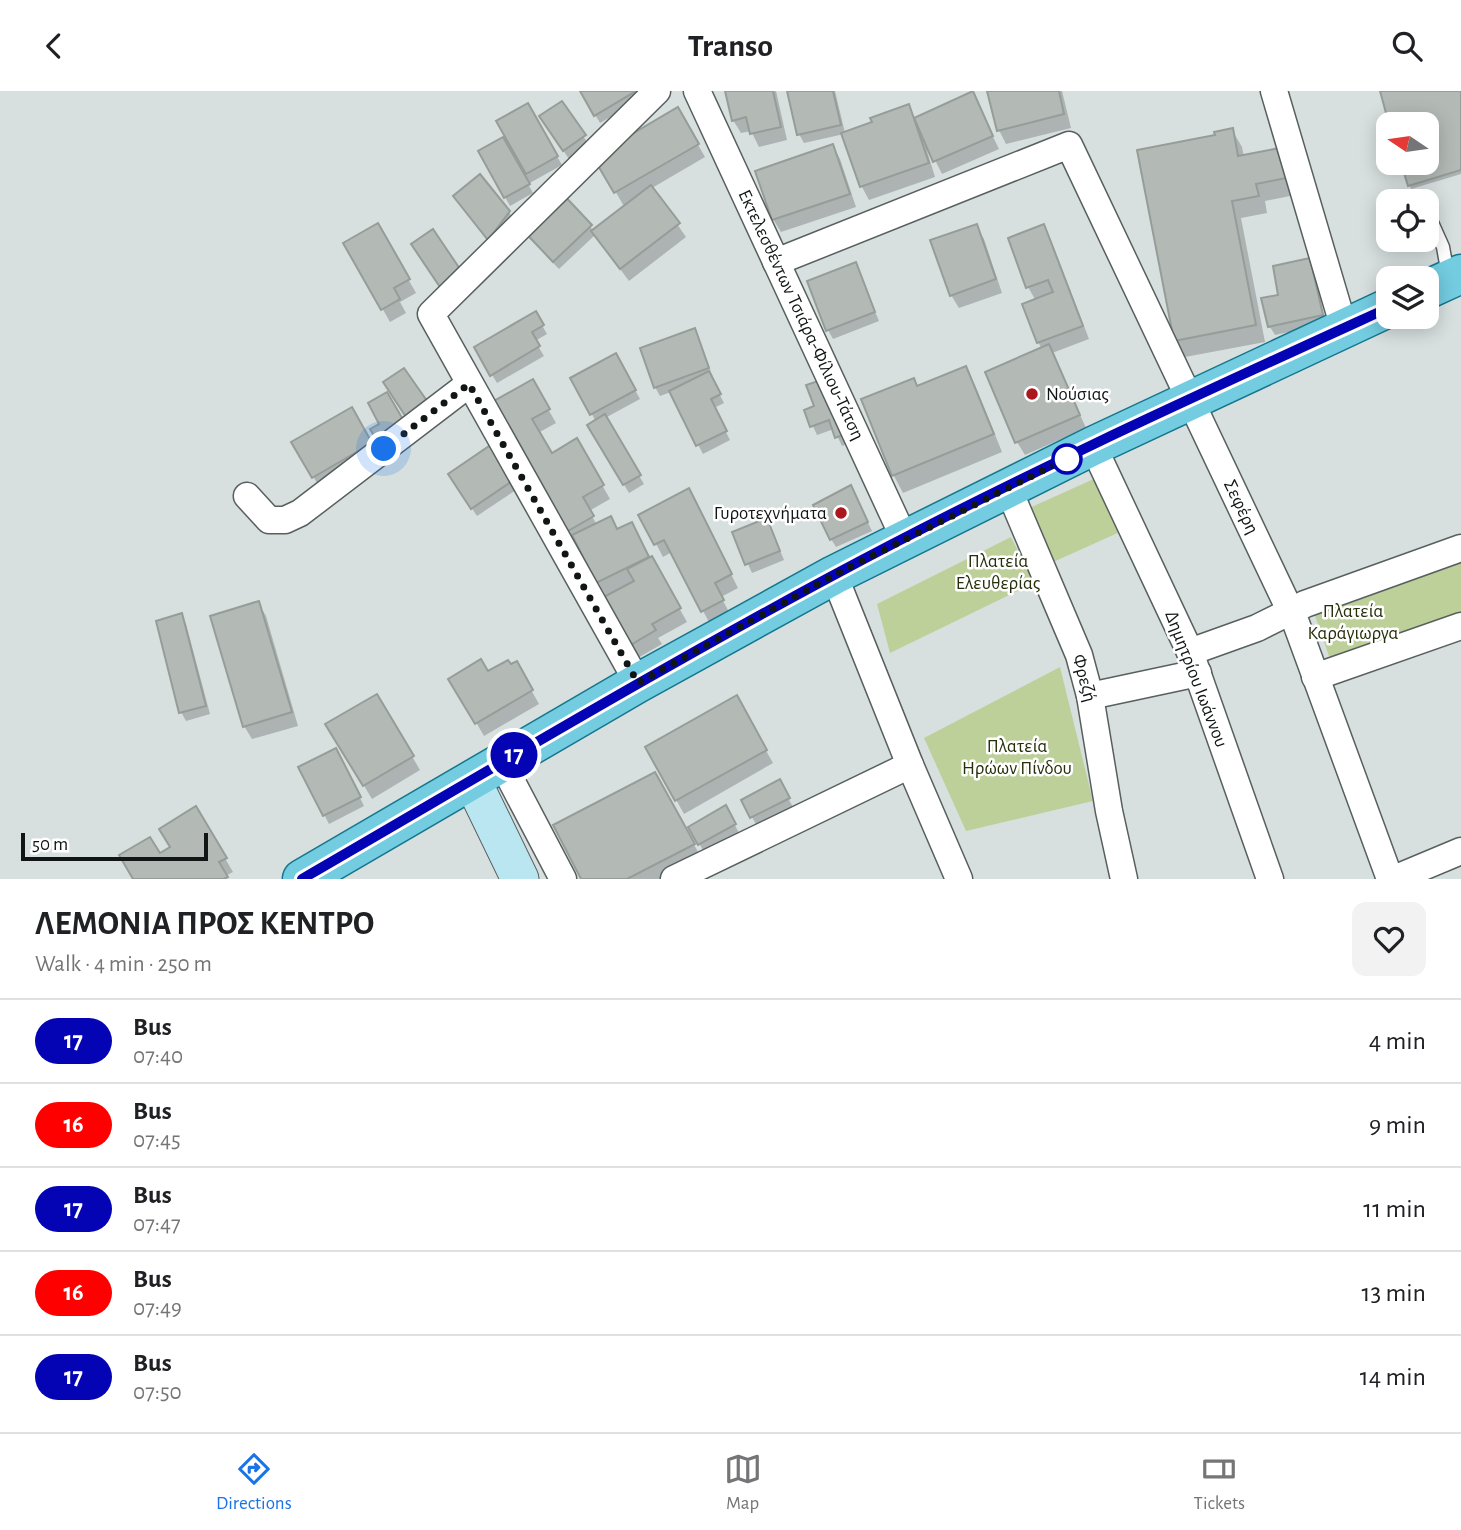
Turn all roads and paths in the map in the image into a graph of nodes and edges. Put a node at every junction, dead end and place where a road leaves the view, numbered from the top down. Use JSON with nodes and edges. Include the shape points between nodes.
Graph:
{"nodes":[{"id":1,"x":656,"y":91,"type":"edge"},
{"id":2,"x":697,"y":91,"type":"edge"},
{"id":3,"x":1274,"y":91,"type":"edge"},
{"id":4,"x":1439,"y":238,"type":"edge"},
{"id":5,"x":776,"y":262,"type":"junction"},
{"id":6,"x":1445,"y":281,"type":"edge"},
{"id":7,"x":1376,"y":314,"type":"edge"},
{"id":8,"x":1345,"y":328,"type":"junction"},
{"id":9,"x":469,"y":384,"type":"junction"},
{"id":10,"x":1188,"y":400,"type":"junction"},
{"id":11,"x":1093,"y":446,"type":"junction"},
{"id":12,"x":1008,"y":488,"type":"junction"},
{"id":13,"x":247,"y":496,"type":"dead end"},
{"id":14,"x":904,"y":538,"type":"junction"},
{"id":15,"x":1461,"y":548,"type":"edge"},
{"id":16,"x":834,"y":575,"type":"junction"},
{"id":17,"x":1290,"y":611,"type":"junction"},
{"id":18,"x":1461,"y":626,"type":"edge"},
{"id":19,"x":1194,"y":663,"type":"junction"},
{"id":20,"x":1315,"y":677,"type":"junction"},
{"id":21,"x":638,"y":683,"type":"junction"},
{"id":22,"x":1090,"y":696,"type":"junction"},
{"id":23,"x":910,"y":765,"type":"junction"},
{"id":24,"x":487,"y":771,"type":"junction"},
{"id":25,"x":1461,"y":851,"type":"edge"},
{"id":26,"x":302,"y":879,"type":"edge"},
{"id":27,"x":520,"y":879,"type":"edge"},
{"id":28,"x":563,"y":879,"type":"edge"},
{"id":29,"x":674,"y":879,"type":"edge"},
{"id":30,"x":959,"y":879,"type":"edge"},
{"id":31,"x":1124,"y":879,"type":"edge"},
{"id":32,"x":1270,"y":879,"type":"edge"},
{"id":33,"x":1392,"y":879,"type":"edge"}],
"edges":[{"from":1,"to":9,"type":"street","via":[[431,314]]},
{"from":2,"to":5,"type":"street","name":"Εκτελεσθέντων Τσιάρα-Φίλιου-Τάτση"},
{"from":3,"to":8,"type":"street"},
{"from":4,"to":6,"type":"lane"},
{"from":5,"to":10,"type":"street","name":"Σεφέρη","via":[[1069,145]]},
{"from":5,"to":14,"type":"street","name":"Εκτελεσθέντων Τσιάρα-Φίλιου-Τάτση"},
{"from":7,"to":8,"type":"main road"},
{"from":8,"to":10,"type":"main road"},
{"from":9,"to":13,"type":"street","via":[[300,513],[270,520]]},
{"from":9,"to":21,"type":"street"},
{"from":10,"to":11,"type":"main road"},
{"from":10,"to":17,"type":"street","name":"Σεφέρη"},
{"from":11,"to":12,"type":"main road"},
{"from":11,"to":19,"type":"street","name":"Δημητρίου Ιωάννου"},
{"from":12,"to":14,"type":"main road"},
{"from":12,"to":22,"type":"street","name":"Φρεζή","via":[[1079,655]]},
{"from":14,"to":16,"type":"main road"},
{"from":15,"to":17,"type":"street"},
{"from":16,"to":21,"type":"main road"},
{"from":16,"to":23,"type":"street"},
{"from":17,"to":19,"type":"street"},
{"from":17,"to":20,"type":"street","name":"Σεφέρη"},
{"from":18,"to":20,"type":"street"},
{"from":19,"to":22,"type":"street"},
{"from":19,"to":32,"type":"street","name":"Δημητρίου Ιωάννου"},
{"from":20,"to":33,"type":"street","name":"Σεφέρη"},
{"from":21,"to":24,"type":"main road"},
{"from":22,"to":31,"type":"street","name":"Φρεζή"},
{"from":23,"to":29,"type":"street"},
{"from":23,"to":30,"type":"street"},
{"from":24,"to":26,"type":"main road"},
{"from":24,"to":27,"type":"street"},
{"from":24,"to":28,"type":"street"},
{"from":25,"to":33,"type":"street"}]}
